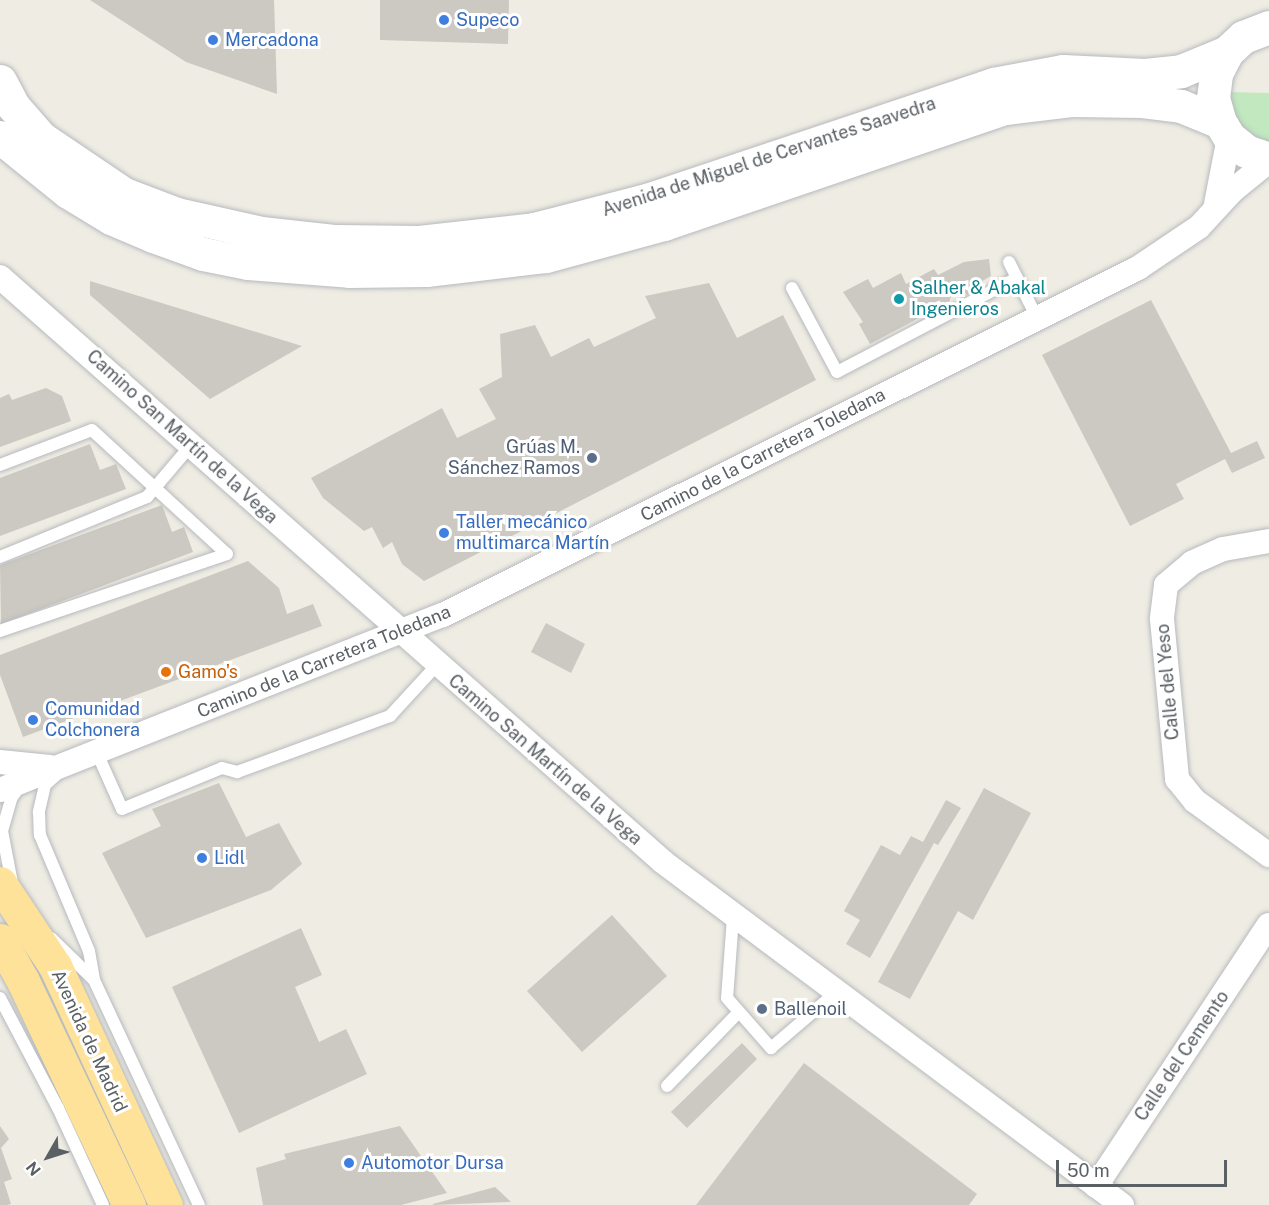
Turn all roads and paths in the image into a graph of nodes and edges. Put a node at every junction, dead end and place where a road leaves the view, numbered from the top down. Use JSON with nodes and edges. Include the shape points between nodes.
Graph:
{"nodes":[{"id":1,"x":1269,"y":27,"type":"edge"},
{"id":2,"x":1227,"y":52,"type":"junction"},
{"id":3,"x":0,"y":81,"type":"edge"},
{"id":4,"x":1224,"y":130,"type":"junction"},
{"id":5,"x":12,"y":147,"type":"edge"},
{"id":6,"x":1269,"y":160,"type":"edge"},
{"id":7,"x":1214,"y":212,"type":"junction"},
{"id":8,"x":1009,"y":262,"type":"dead end"},
{"id":9,"x":0,"y":277,"type":"edge"},
{"id":10,"x":1017,"y":278,"type":"junction"},
{"id":11,"x":792,"y":288,"type":"dead end"},
{"id":12,"x":1037,"y":318,"type":"junction"},
{"id":13,"x":192,"y":444,"type":"junction"},
{"id":14,"x":0,"y":465,"type":"edge"},
{"id":15,"x":153,"y":490,"type":"junction"},
{"id":16,"x":1269,"y":541,"type":"edge"},
{"id":17,"x":0,"y":557,"type":"edge"},
{"id":18,"x":0,"y":632,"type":"edge"},
{"id":19,"x":401,"y":633,"type":"junction"},
{"id":20,"x":436,"y":666,"type":"junction"},
{"id":21,"x":97,"y":753,"type":"junction"},
{"id":22,"x":0,"y":762,"type":"edge"},
{"id":23,"x":64,"y":766,"type":"junction"},
{"id":24,"x":11,"y":786,"type":"edge"},
{"id":25,"x":1269,"y":855,"type":"edge"},
{"id":26,"x":0,"y":883,"type":"edge"},
{"id":27,"x":733,"y":918,"type":"junction"},
{"id":28,"x":1269,"y":925,"type":"edge"},
{"id":29,"x":13,"y":931,"type":"edge"},
{"id":30,"x":94,"y":980,"type":"junction"},
{"id":31,"x":834,"y":994,"type":"junction"},
{"id":32,"x":0,"y":998,"type":"edge"},
{"id":33,"x":740,"y":1012,"type":"junction"},
{"id":34,"x":666,"y":1086,"type":"dead end"},
{"id":35,"x":1096,"y":1186,"type":"junction"},
{"id":36,"x":103,"y":1205,"type":"edge"},
{"id":37,"x":129,"y":1205,"type":"edge"},
{"id":38,"x":166,"y":1205,"type":"edge"},
{"id":39,"x":199,"y":1205,"type":"edge"},
{"id":40,"x":1122,"y":1205,"type":"edge"}],
"edges":[{"from":1,"to":2,"type":"main road","via":[[1243,37]]},
{"from":2,"to":3,"type":"main road","name":"Avenida de Miguel de Cervantes Saavedra","via":[[1181,71],[1145,75],[1063,71],[993,84],[650,199],[534,229],[419,242],[334,241],[261,233],[177,214],[124,194],[41,138],[14,107]]},
{"from":2,"to":4,"type":"main road","via":[[1216,74],[1213,98]]},
{"from":4,"to":5,"type":"main road","name":"Avenida de Miguel de Cervantes Saavedra","via":[[1181,106],[1142,102],[1071,100],[1005,108],[664,224],[546,256],[426,270],[350,272],[248,263],[203,254],[111,218],[68,192]]},
{"from":4,"to":6,"type":"main road","name":"Avenida de Miguel de Cervantes Saavedra","via":[[1246,151]]},
{"from":4,"to":7,"type":"street","via":[[1223,185]]},
{"from":6,"to":7,"type":"street","name":"Camino de la Carretera Toledana","via":[[1238,185]]},
{"from":7,"to":12,"type":"street","name":"Camino de la Carretera Toledana","via":[[1176,245]]},
{"from":8,"to":10,"type":"lane"},
{"from":9,"to":13,"type":"street","name":"Camino San Martín de la Vega"},
{"from":10,"to":11,"type":"lane","via":[[837,372]]},
{"from":10,"to":12,"type":"lane"},
{"from":12,"to":19,"type":"street","name":"Camino de la Carretera Toledana"},
{"from":13,"to":15,"type":"lane"},
{"from":13,"to":19,"type":"street","name":"Camino San Martín de la Vega"},
{"from":14,"to":15,"type":"lane","via":[[92,430]]},
{"from":15,"to":17,"type":"lane","via":[[147,497]]},
{"from":15,"to":18,"type":"lane","via":[[227,554]]},
{"from":16,"to":25,"type":"street","name":"Calle del Yeso","via":[[1223,549],[1192,563],[1166,585],[1162,619],[1177,779],[1195,801]]},
{"from":19,"to":20,"type":"street","name":"Camino San Martín de la Vega"},
{"from":19,"to":21,"type":"street","name":"Camino de la Carretera Toledana"},
{"from":20,"to":21,"type":"lane","via":[[390,716],[237,772],[222,768],[122,809]]},
{"from":20,"to":27,"type":"street","name":"Camino San Martín de la Vega"},
{"from":21,"to":23,"type":"street","name":"Camino de la Carretera Toledana"},
{"from":22,"to":23,"type":"street","name":"Camino de la Carretera Toledana","via":[[31,768]]},
{"from":23,"to":24,"type":"street","name":"Camino de la Carretera Toledana"},
{"from":23,"to":30,"type":"lane","via":[[45,785],[39,812],[40,835],[89,951]]},
{"from":24,"to":29,"type":"lane","via":[[12,797],[2,831],[12,882]]},
{"from":26,"to":29,"type":"highway","name":"Avenida de Madrid"},
{"from":27,"to":31,"type":"street","name":"Camino San Martín de la Vega"},
{"from":27,"to":33,"type":"lane","via":[[727,998]]},
{"from":28,"to":35,"type":"street","name":"Calle del Cemento"},
{"from":29,"to":30,"type":"lane","via":[[54,940]]},
{"from":29,"to":37,"type":"highway","name":"Avenida de Madrid","via":[[23,981]]},
{"from":29,"to":38,"type":"highway","name":"Avenida de Madrid","via":[[55,966]]},
{"from":30,"to":39,"type":"lane"},
{"from":31,"to":33,"type":"lane","via":[[771,1048]]},
{"from":31,"to":35,"type":"street","name":"Camino San Martín de la Vega"},
{"from":32,"to":36,"type":"lane"},
{"from":33,"to":34,"type":"lane"},
{"from":35,"to":40,"type":"street","name":"Camino San Martín de la Vega"}]}
